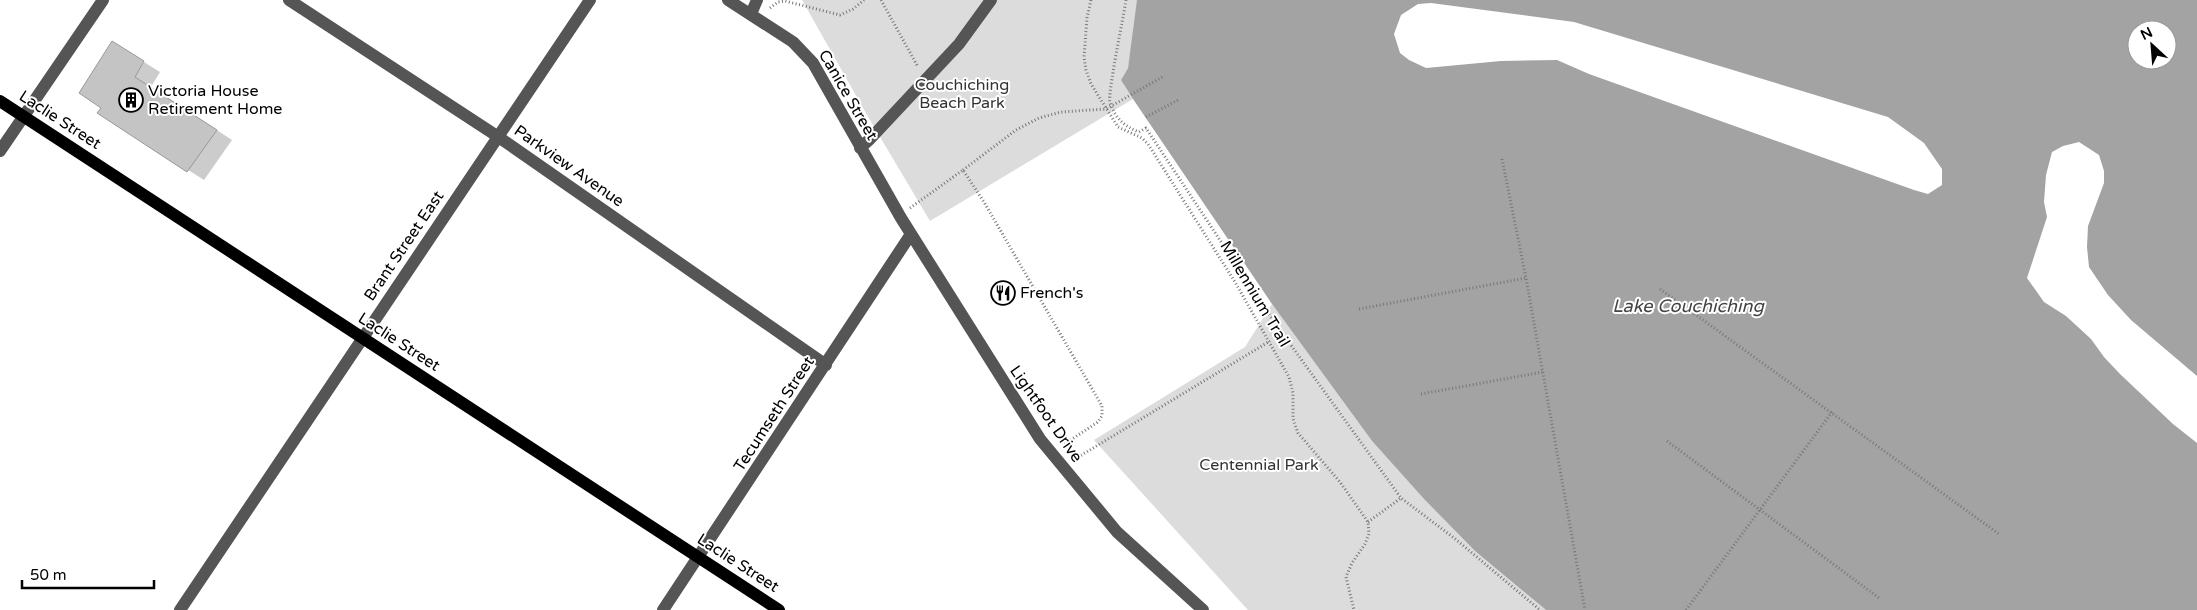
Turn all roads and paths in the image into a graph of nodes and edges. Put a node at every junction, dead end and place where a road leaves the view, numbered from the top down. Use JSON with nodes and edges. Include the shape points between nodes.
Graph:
{"nodes":[{"id":1,"x":103,"y":0,"type":"edge"},
{"id":2,"x":289,"y":0,"type":"edge"},
{"id":3,"x":590,"y":0,"type":"edge"},
{"id":4,"x":728,"y":0,"type":"edge"},
{"id":5,"x":864,"y":0,"type":"edge"},
{"id":6,"x":881,"y":0,"type":"edge"},
{"id":7,"x":992,"y":0,"type":"edge"},
{"id":8,"x":1091,"y":0,"type":"edge"},
{"id":9,"x":1126,"y":0,"type":"edge"},
{"id":10,"x":756,"y":1,"type":"edge"},
{"id":11,"x":751,"y":14,"type":"junction"},
{"id":12,"x":1164,"y":76,"type":"dead end"},
{"id":13,"x":925,"y":80,"type":"junction"},
{"id":14,"x":1178,"y":100,"type":"dead end"},
{"id":15,"x":0,"y":101,"type":"edge"},
{"id":16,"x":1112,"y":106,"type":"junction"},
{"id":17,"x":1106,"y":109,"type":"junction"},
{"id":18,"x":24,"y":116,"type":"junction"},
{"id":19,"x":1146,"y":117,"type":"dead end"},
{"id":20,"x":497,"y":136,"type":"junction"},
{"id":21,"x":860,"y":148,"type":"junction"},
{"id":22,"x":0,"y":151,"type":"edge"},
{"id":23,"x":1502,"y":159,"type":"dead end"},
{"id":24,"x":963,"y":170,"type":"junction"},
{"id":25,"x":905,"y":200,"type":"dead end"},
{"id":26,"x":910,"y":208,"type":"junction"},
{"id":27,"x":914,"y":214,"type":"dead end"},
{"id":28,"x":911,"y":234,"type":"junction"},
{"id":29,"x":1526,"y":278,"type":"junction"},
{"id":30,"x":1660,"y":289,"type":"dead end"},
{"id":31,"x":1359,"y":309,"type":"dead end"},
{"id":32,"x":362,"y":337,"type":"junction"},
{"id":33,"x":1270,"y":341,"type":"junction"},
{"id":34,"x":826,"y":365,"type":"junction"},
{"id":35,"x":1543,"y":372,"type":"junction"},
{"id":36,"x":1421,"y":394,"type":"dead end"},
{"id":37,"x":1832,"y":412,"type":"junction"},
{"id":38,"x":1058,"y":438,"type":"dead end"},
{"id":39,"x":1668,"y":441,"type":"dead end"},
{"id":40,"x":1070,"y":454,"type":"dead end"},
{"id":41,"x":1074,"y":459,"type":"junction"},
{"id":42,"x":1077,"y":464,"type":"dead end"},
{"id":43,"x":1401,"y":498,"type":"junction"},
{"id":44,"x":1761,"y":509,"type":"junction"},
{"id":45,"x":1368,"y":522,"type":"junction"},
{"id":46,"x":1999,"y":534,"type":"dead end"},
{"id":47,"x":699,"y":557,"type":"junction"},
{"id":48,"x":1879,"y":598,"type":"dead end"},
{"id":49,"x":180,"y":610,"type":"edge"},
{"id":50,"x":663,"y":610,"type":"edge"},
{"id":51,"x":780,"y":610,"type":"edge"},
{"id":52,"x":1203,"y":610,"type":"edge"},
{"id":53,"x":1354,"y":610,"type":"edge"},
{"id":54,"x":1540,"y":610,"type":"edge"},
{"id":55,"x":1585,"y":610,"type":"edge"},
{"id":56,"x":1686,"y":610,"type":"edge"}],
"edges":[{"from":1,"to":18,"type":"street"},
{"from":2,"to":20,"type":"street","name":"Parkview Avenue"},
{"from":3,"to":20,"type":"street","name":"Brant Street East"},
{"from":4,"to":11,"type":"street","name":"Canice Street"},
{"from":5,"to":10,"type":"path","via":[[840,15],[785,2],[778,2],[769,11]]},
{"from":6,"to":13,"type":"path"},
{"from":7,"to":13,"type":"street","via":[[959,44]]},
{"from":8,"to":17,"type":"path","name":"Millennium Trail","via":[[1086,70]]},
{"from":9,"to":16,"type":"path","via":[[1111,89]]},
{"from":10,"to":11,"type":"street"},
{"from":11,"to":21,"type":"street","name":"Canice Street","via":[[793,42],[807,56]]},
{"from":12,"to":16,"type":"path"},
{"from":13,"to":21,"type":"street"},
{"from":14,"to":19,"type":"path"},
{"from":15,"to":18,"type":"main road","name":"Laclie Street"},
{"from":16,"to":17,"type":"path"},
{"from":16,"to":43,"type":"path","via":[[1124,126],[1139,132],[1146,128],[1270,316]]},
{"from":17,"to":24,"type":"path","via":[[1061,112],[1039,118],[1016,130]]},
{"from":17,"to":33,"type":"path","name":"Millennium Trail","via":[[1120,129],[1148,144]]},
{"from":18,"to":22,"type":"street"},
{"from":18,"to":32,"type":"main road","name":"Laclie Street"},
{"from":20,"to":32,"type":"street","name":"Brant Street East"},
{"from":20,"to":34,"type":"street","name":"Parkview Avenue"},
{"from":21,"to":28,"type":"street","name":"Canice Street"},
{"from":23,"to":29,"type":"path"},
{"from":24,"to":26,"type":"path"},
{"from":24,"to":38,"type":"path","via":[[1102,406],[1098,422],[1064,447]]},
{"from":25,"to":26,"type":"path"},
{"from":26,"to":27,"type":"path"},
{"from":28,"to":34,"type":"street","name":"Tecumseth Street"},
{"from":28,"to":52,"type":"street","name":"Lightfoot Drive","via":[[1040,439],[1118,532]]},
{"from":29,"to":31,"type":"path"},
{"from":29,"to":35,"type":"path"},
{"from":30,"to":37,"type":"path"},
{"from":32,"to":47,"type":"main road","name":"Laclie Street"},
{"from":32,"to":49,"type":"street","name":"Brant Street East"},
{"from":33,"to":41,"type":"path"},
{"from":33,"to":45,"type":"path","name":"Millennium Trail","via":[[1289,378],[1293,420],[1298,433],[1340,482]]},
{"from":34,"to":47,"type":"street","name":"Tecumseth Street"},
{"from":35,"to":36,"type":"path"},
{"from":35,"to":55,"type":"path"},
{"from":37,"to":44,"type":"path"},
{"from":37,"to":46,"type":"path"},
{"from":39,"to":44,"type":"path"},
{"from":40,"to":41,"type":"path"},
{"from":41,"to":42,"type":"path"},
{"from":43,"to":45,"type":"path"},
{"from":43,"to":54,"type":"path"},
{"from":44,"to":48,"type":"path"},
{"from":44,"to":56,"type":"path"},
{"from":45,"to":53,"type":"path","via":[[1369,534],[1365,544],[1346,577]]},
{"from":47,"to":50,"type":"street","name":"Tecumseth Street"},
{"from":47,"to":51,"type":"main road","name":"Laclie Street"}]}
